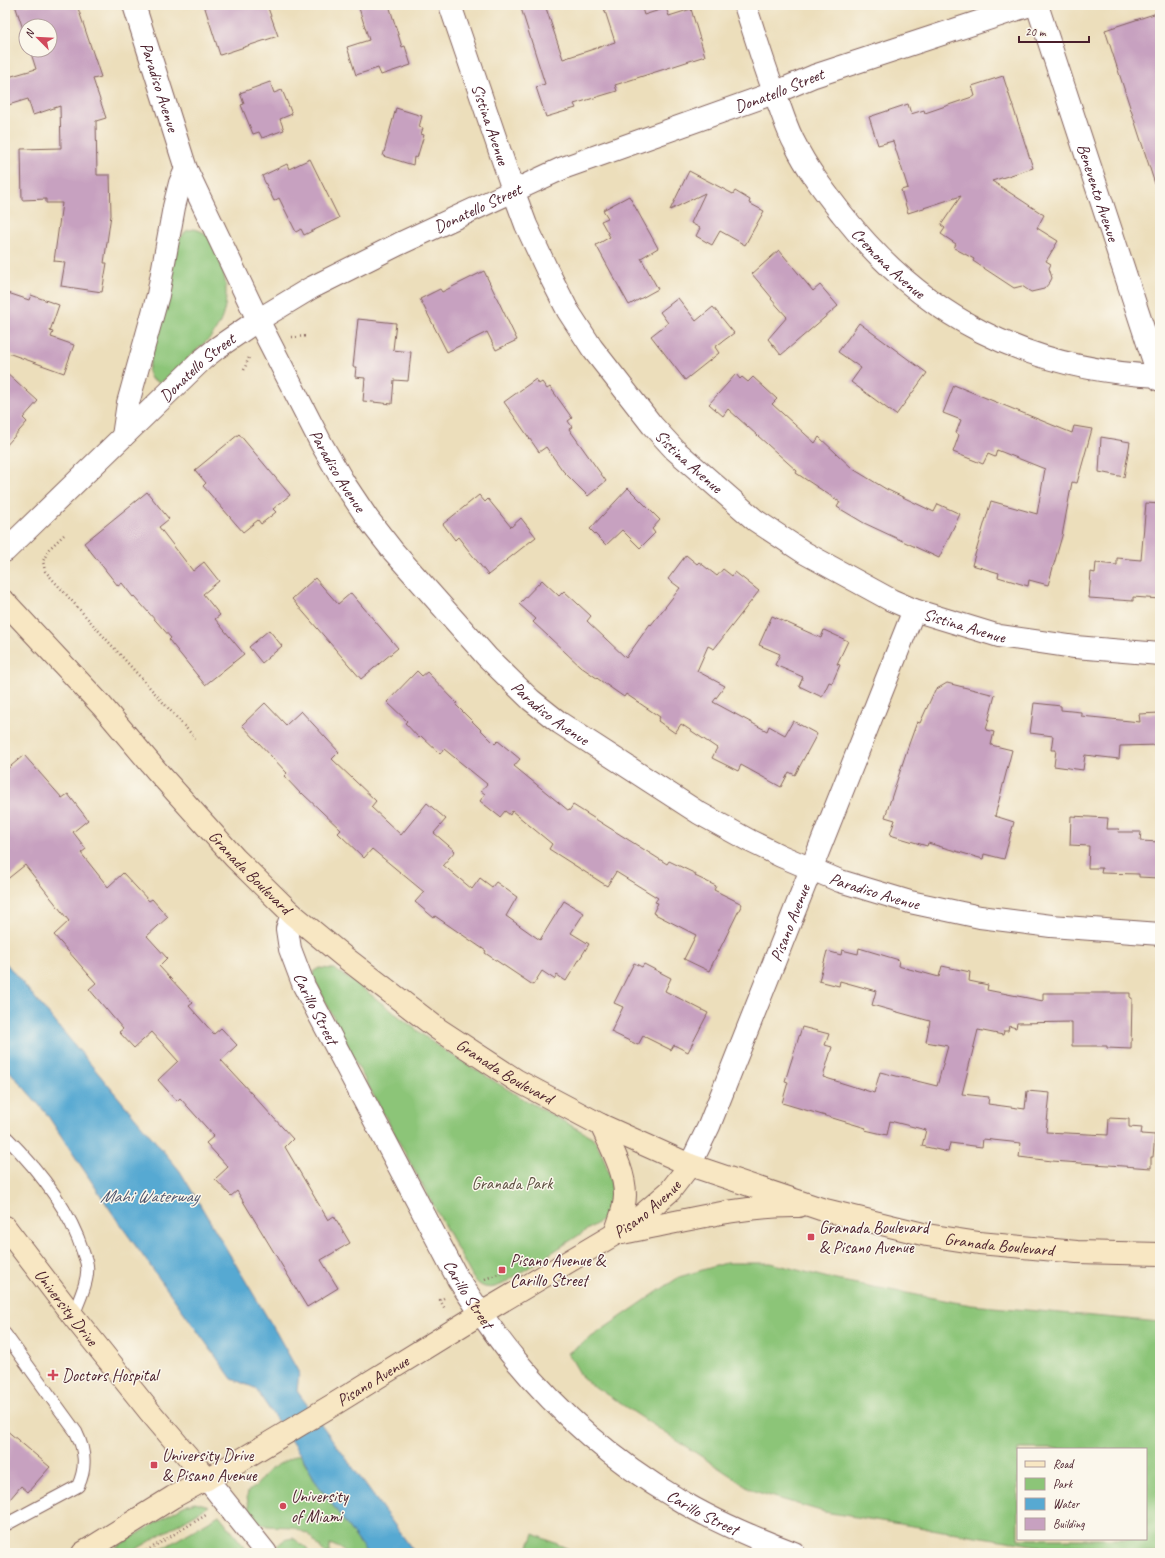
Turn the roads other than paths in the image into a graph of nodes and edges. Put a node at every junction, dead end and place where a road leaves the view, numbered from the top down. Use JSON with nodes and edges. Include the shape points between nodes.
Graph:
{"nodes":[{"id":1,"x":134,"y":5,"type":"edge"},
{"id":2,"x":450,"y":5,"type":"edge"},
{"id":3,"x":745,"y":5,"type":"edge"},
{"id":4,"x":1030,"y":5,"type":"edge"},
{"id":5,"x":1037,"y":5,"type":"edge"},
{"id":6,"x":774,"y":93,"type":"junction"},
{"id":7,"x":186,"y":169,"type":"junction"},
{"id":8,"x":513,"y":190,"type":"junction"},
{"id":9,"x":258,"y":320,"type":"junction"},
{"id":10,"x":1159,"y":378,"type":"edge"},
{"id":11,"x":123,"y":436,"type":"junction"},
{"id":12,"x":5,"y":551,"type":"edge"},
{"id":13,"x":5,"y":602,"type":"edge"},
{"id":14,"x":914,"y":610,"type":"junction"},
{"id":15,"x":1160,"y":654,"type":"edge"},
{"id":16,"x":810,"y":868,"type":"junction"},
{"id":17,"x":292,"y":914,"type":"junction"},
{"id":18,"x":1160,"y":934,"type":"edge"},
{"id":19,"x":601,"y":1125,"type":"junction"},
{"id":20,"x":5,"y":1136,"type":"edge"},
{"id":21,"x":690,"y":1165,"type":"junction"},
{"id":22,"x":812,"y":1206,"type":"junction"},
{"id":23,"x":5,"y":1227,"type":"edge"},
{"id":24,"x":615,"y":1234,"type":"junction"},
{"id":25,"x":1160,"y":1254,"type":"edge"},
{"id":26,"x":480,"y":1314,"type":"junction"},
{"id":27,"x":73,"y":1316,"type":"junction"},
{"id":28,"x":5,"y":1334,"type":"edge"},
{"id":29,"x":207,"y":1479,"type":"junction"},
{"id":30,"x":5,"y":1525,"type":"edge"},
{"id":31,"x":83,"y":1553,"type":"edge"},
{"id":32,"x":266,"y":1553,"type":"edge"},
{"id":33,"x":794,"y":1553,"type":"edge"}],
"edges":[{"from":1,"to":7,"type":"street","name":"Paradiso Avenue"},
{"from":2,"to":8,"type":"street","name":"Sistina Avenue"},
{"from":3,"to":6,"type":"street","name":"Cremona Avenue"},
{"from":4,"to":6,"type":"street","name":"Donatello Street","via":[[821,74]]},
{"from":5,"to":10,"type":"street","name":"Benevento Avenue"},
{"from":6,"to":8,"type":"street","name":"Donatello Street","via":[[563,168]]},
{"from":6,"to":10,"type":"street","name":"Cremona Avenue","via":[[795,145],[832,202],[872,249],[900,276],[933,302],[980,331],[1041,357],[1082,368]]},
{"from":7,"to":9,"type":"street","name":"Paradiso Avenue"},
{"from":7,"to":11,"type":"street","via":[[174,207],[158,295],[128,403]]},
{"from":8,"to":9,"type":"street","name":"Donatello Street","via":[[311,288]]},
{"from":8,"to":14,"type":"street","name":"Sistina Avenue","via":[[526,225],[568,311],[625,392],[675,450],[755,520],[805,553]]},
{"from":9,"to":11,"type":"street","name":"Donatello Street","via":[[202,360]]},
{"from":9,"to":16,"type":"street","name":"Paradiso Avenue","via":[[322,445],[368,520],[440,605],[507,678],[560,723],[699,813],[750,841]]},
{"from":11,"to":12,"type":"street","name":"Donatello Street"},
{"from":13,"to":17,"type":"street","name":"Granada Boulevard","via":[[102,706],[235,858]]},
{"from":14,"to":15,"type":"street","name":"Sistina Avenue","via":[[999,636],[1075,647]]},
{"from":14,"to":16,"type":"street","name":"Pisano Avenue"},
{"from":16,"to":18,"type":"street","name":"Paradiso Avenue","via":[[868,890],[945,910],[1036,924]]},
{"from":16,"to":21,"type":"street","name":"Pisano Avenue","via":[[709,1126]]},
{"from":17,"to":19,"type":"street","name":"Granada Boulevard","via":[[438,1029],[516,1080]]},
{"from":17,"to":26,"type":"street","name":"Carillo Street","via":[[286,929],[290,949],[304,986],[458,1279]]},
{"from":19,"to":21,"type":"street","name":"Granada Boulevard"},
{"from":19,"to":24,"type":"street","via":[[616,1156],[625,1195]]},
{"from":20,"to":27,"type":"lane","via":[[51,1189],[77,1234],[87,1267],[83,1291]]},
{"from":21,"to":22,"type":"street","name":"Granada Boulevard"},
{"from":21,"to":24,"type":"street","name":"Pisano Avenue","via":[[670,1191]]},
{"from":22,"to":24,"type":"street","via":[[763,1207]]},
{"from":22,"to":25,"type":"street","name":"Granada Boulevard","via":[[927,1235],[979,1243],[1077,1252]]},
{"from":23,"to":27,"type":"street","name":"University Drive"},
{"from":24,"to":26,"type":"street","name":"Pisano Avenue"},
{"from":26,"to":29,"type":"street","name":"Pisano Avenue","via":[[336,1404]]},
{"from":26,"to":33,"type":"street","name":"Carillo Street","via":[[536,1384],[563,1411],[634,1471],[717,1520]]},
{"from":27,"to":29,"type":"street","name":"University Drive"},
{"from":28,"to":30,"type":"lane","via":[[76,1432],[82,1446],[84,1462],[83,1475],[78,1486]]},
{"from":29,"to":31,"type":"street","name":"Pisano Avenue"},
{"from":29,"to":32,"type":"street","name":"University Drive"}]}
